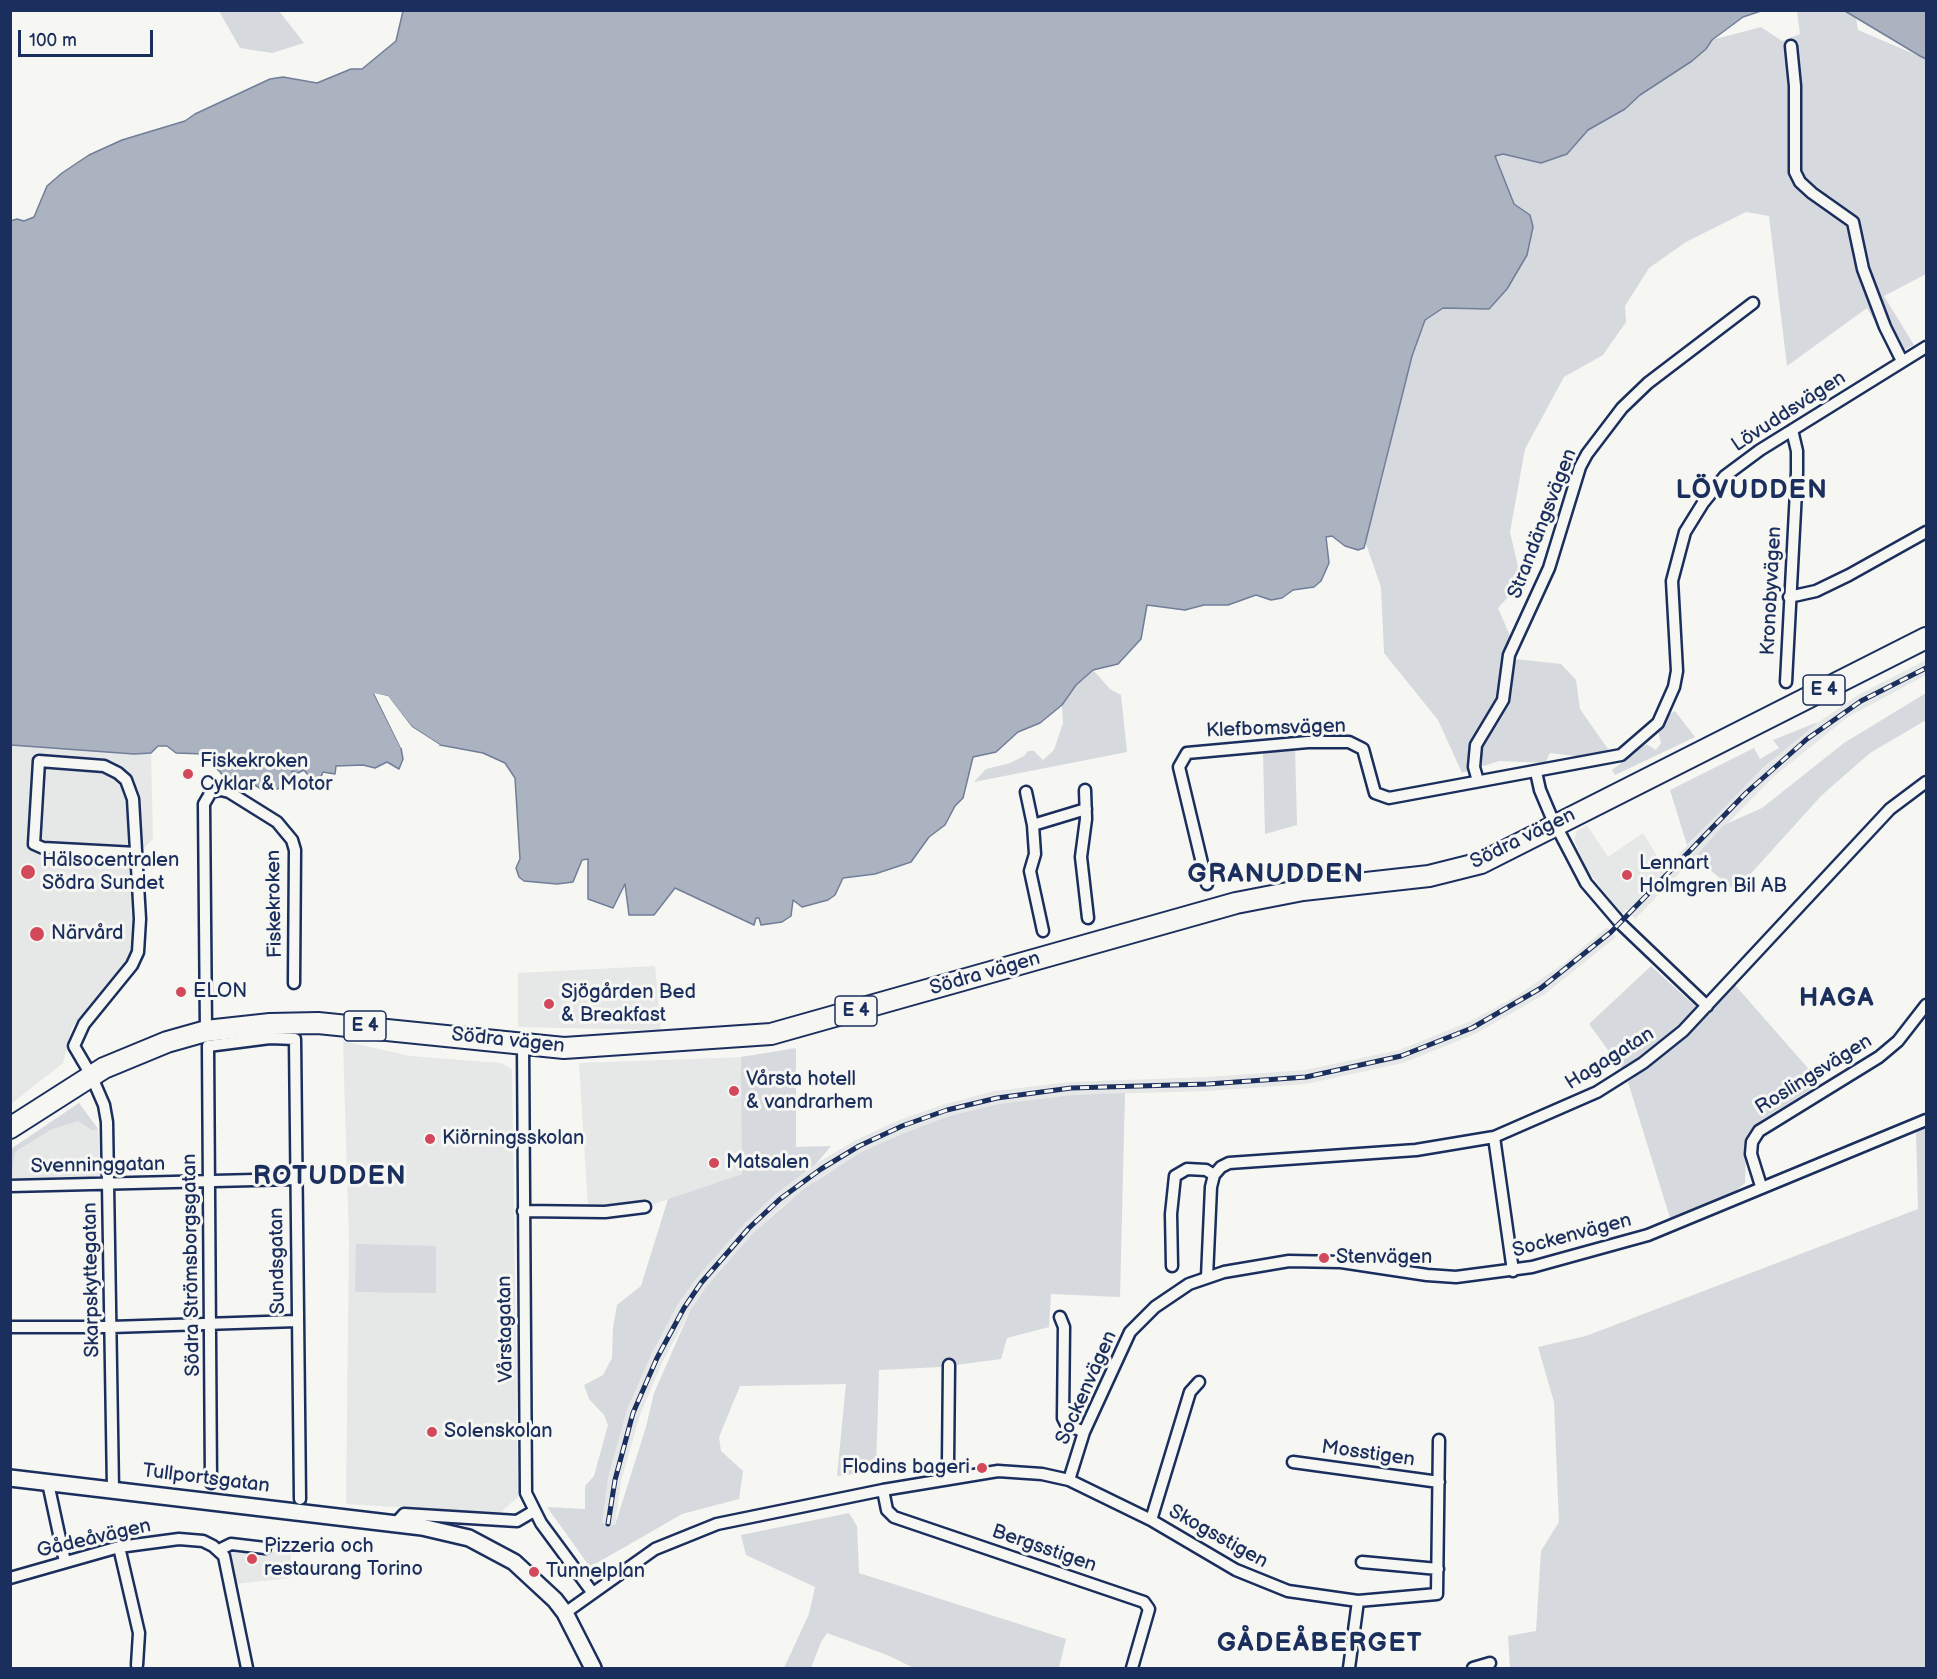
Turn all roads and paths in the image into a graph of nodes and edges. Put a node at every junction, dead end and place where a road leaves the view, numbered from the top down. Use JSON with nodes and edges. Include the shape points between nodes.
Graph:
{"nodes":[{"id":1,"x":1791,"y":46,"type":"dead end"},
{"id":2,"x":1753,"y":303,"type":"dead end"},
{"id":3,"x":1926,"y":347,"type":"edge"},
{"id":4,"x":1902,"y":362,"type":"junction"},
{"id":5,"x":1792,"y":430,"type":"junction"},
{"id":6,"x":1926,"y":532,"type":"edge"},
{"id":7,"x":1789,"y":597,"type":"junction"},
{"id":8,"x":1926,"y":638,"type":"edge"},
{"id":9,"x":1786,"y":682,"type":"dead end"},
{"id":10,"x":1536,"y":772,"type":"junction"},
{"id":11,"x":1478,"y":782,"type":"junction"},
{"id":12,"x":1926,"y":782,"type":"edge"},
{"id":13,"x":1085,"y":790,"type":"dead end"},
{"id":14,"x":1026,"y":792,"type":"dead end"},
{"id":15,"x":1086,"y":809,"type":"junction"},
{"id":16,"x":1033,"y":825,"type":"junction"},
{"id":17,"x":1556,"y":825,"type":"junction"},
{"id":18,"x":136,"y":853,"type":"junction"},
{"id":19,"x":1207,"y":884,"type":"dead end"},
{"id":20,"x":1088,"y":918,"type":"dead end"},
{"id":21,"x":1043,"y":931,"type":"dead end"},
{"id":22,"x":294,"y":983,"type":"dead end"},
{"id":23,"x":1926,"y":1005,"type":"edge"},
{"id":24,"x":1707,"y":1006,"type":"junction"},
{"id":25,"x":207,"y":1039,"type":"junction"},
{"id":26,"x":523,"y":1045,"type":"junction"},
{"id":27,"x":91,"y":1075,"type":"junction"},
{"id":28,"x":1926,"y":1120,"type":"edge"},
{"id":29,"x":10,"y":1128,"type":"edge"},
{"id":30,"x":1494,"y":1137,"type":"junction"},
{"id":31,"x":1214,"y":1174,"type":"junction"},
{"id":32,"x":295,"y":1179,"type":"junction"},
{"id":33,"x":209,"y":1180,"type":"junction"},
{"id":34,"x":108,"y":1185,"type":"junction"},
{"id":35,"x":10,"y":1186,"type":"edge"},
{"id":36,"x":1761,"y":1186,"type":"junction"},
{"id":37,"x":645,"y":1207,"type":"dead end"},
{"id":38,"x":523,"y":1210,"type":"junction"},
{"id":39,"x":1172,"y":1266,"type":"dead end"},
{"id":40,"x":1513,"y":1271,"type":"junction"},
{"id":41,"x":1207,"y":1277,"type":"junction"},
{"id":42,"x":1060,"y":1317,"type":"dead end"},
{"id":43,"x":297,"y":1321,"type":"junction"},
{"id":44,"x":210,"y":1324,"type":"junction"},
{"id":45,"x":10,"y":1327,"type":"edge"},
{"id":46,"x":111,"y":1327,"type":"junction"},
{"id":47,"x":949,"y":1365,"type":"dead end"},
{"id":48,"x":1199,"y":1382,"type":"dead end"},
{"id":49,"x":1084,"y":1432,"type":"junction"},
{"id":50,"x":1439,"y":1440,"type":"dead end"},
{"id":51,"x":1293,"y":1462,"type":"dead end"},
{"id":52,"x":951,"y":1477,"type":"junction"},
{"id":53,"x":10,"y":1478,"type":"edge"},
{"id":54,"x":1069,"y":1480,"type":"junction"},
{"id":55,"x":1438,"y":1482,"type":"junction"},
{"id":56,"x":48,"y":1483,"type":"junction"},
{"id":57,"x":211,"y":1483,"type":"dead end"},
{"id":58,"x":113,"y":1489,"type":"junction"},
{"id":59,"x":883,"y":1490,"type":"junction"},
{"id":60,"x":300,"y":1499,"type":"dead end"},
{"id":61,"x":534,"y":1511,"type":"junction"},
{"id":62,"x":1151,"y":1520,"type":"junction"},
{"id":63,"x":396,"y":1523,"type":"junction"},
{"id":64,"x":120,"y":1547,"type":"junction"},
{"id":65,"x":265,"y":1548,"type":"dead end"},
{"id":66,"x":219,"y":1550,"type":"junction"},
{"id":67,"x":65,"y":1562,"type":"junction"},
{"id":68,"x":1362,"y":1562,"type":"dead end"},
{"id":69,"x":1438,"y":1569,"type":"junction"},
{"id":70,"x":10,"y":1578,"type":"edge"},
{"id":71,"x":592,"y":1592,"type":"junction"},
{"id":72,"x":1358,"y":1602,"type":"junction"},
{"id":73,"x":565,"y":1613,"type":"junction"},
{"id":74,"x":1490,"y":1663,"type":"dead end"},
{"id":75,"x":137,"y":1665,"type":"dead end"},
{"id":76,"x":247,"y":1668,"type":"edge"},
{"id":77,"x":593,"y":1668,"type":"edge"},
{"id":78,"x":1132,"y":1668,"type":"edge"},
{"id":79,"x":1349,"y":1668,"type":"edge"},
{"id":80,"x":1473,"y":1668,"type":"edge"}],
"edges":[{"from":1,"to":4,"type":"street","via":[[1795,172],[1812,193],[1853,222],[1863,269]]},
{"from":2,"to":11,"type":"street","name":"Strandängsvägen","via":[[1648,382],[1622,408],[1587,454],[1549,568],[1509,656],[1503,700],[1476,745],[1474,767]]},
{"from":3,"to":4,"type":"street","name":"Lövuddsvägen"},
{"from":4,"to":5,"type":"street","name":"Lövuddsvägen"},
{"from":5,"to":7,"type":"street","name":"Kronobyvägen","via":[[1797,472]]},
{"from":5,"to":10,"type":"street","name":"Lövuddsvägen","via":[[1725,476],[1702,503],[1685,532],[1672,581],[1677,671],[1658,723],[1622,755]]},
{"from":6,"to":7,"type":"street","via":[[1816,591]]},
{"from":7,"to":9,"type":"street","name":"Kronobyvägen"},
{"from":8,"to":17,"type":"highway","name":"Södra vägen","number":"E 4"},
{"from":10,"to":11,"type":"street","name":"Klefbomsvägen"},
{"from":10,"to":17,"type":"street"},
{"from":11,"to":19,"type":"street","name":"Klefbomsvägen","via":[[1381,797],[1373,787],[1363,749],[1348,742],[1187,753],[1179,767]]},
{"from":12,"to":24,"type":"street","name":"Hagagatan","via":[[1890,809]]},
{"from":13,"to":15,"type":"street"},
{"from":14,"to":16,"type":"street"},
{"from":15,"to":16,"type":"street"},
{"from":15,"to":20,"type":"street","via":[[1081,857]]},
{"from":16,"to":21,"type":"street","via":[[1035,854],[1030,871]]},
{"from":17,"to":24,"type":"street","via":[[1596,896]]},
{"from":17,"to":26,"type":"highway","name":"Södra vägen","number":"E 4","via":[[1481,863],[1420,878],[1303,890],[1236,903],[771,1034],[573,1048]]},
{"from":18,"to":18,"type":"street","via":[[133,799],[126,780],[104,766],[39,761],[34,844],[42,848]]},
{"from":18,"to":27,"type":"street","name":"Skarpskyttegatan","via":[[138,952],[75,1041]]},
{"from":22,"to":25,"type":"street","name":"Fiskekroken","via":[[295,850],[291,840],[277,822],[229,792],[211,792],[204,804]]},
{"from":23,"to":36,"type":"street","name":"Roslingsvägen","via":[[1898,1041],[1879,1057],[1759,1131],[1751,1154]]},
{"from":24,"to":30,"type":"street","name":"Hagagatan","via":[[1670,1043],[1621,1078],[1574,1104]]},
{"from":25,"to":26,"type":"highway","name":"Södra vägen","number":"E 4","via":[[270,1024],[318,1023]]},
{"from":25,"to":27,"type":"highway","name":"Södra vägen","number":"E 4","via":[[167,1042]]},
{"from":25,"to":32,"type":"street","name":"Sundsgatan","via":[[295,1039]]},
{"from":25,"to":33,"type":"street","name":"Södra Strömsborgsgatan"},
{"from":26,"to":38,"type":"street","name":"Vårstagatan"},
{"from":27,"to":29,"type":"highway","name":"Södra vägen","number":"E 4"},
{"from":27,"to":34,"type":"street","name":"Skarpskyttegatan","via":[[107,1122]]},
{"from":28,"to":36,"type":"street","name":"Sockenvägen"},
{"from":30,"to":31,"type":"street","name":"Hagagatan","via":[[1387,1153],[1229,1163]]},
{"from":30,"to":40,"type":"street"},
{"from":31,"to":39,"type":"street","via":[[1187,1169],[1175,1176]]},
{"from":31,"to":41,"type":"street"},
{"from":32,"to":33,"type":"street","name":"Svenninggatan"},
{"from":32,"to":43,"type":"street","name":"Sundsgatan"},
{"from":33,"to":34,"type":"street","name":"Svenninggatan"},
{"from":33,"to":44,"type":"street","name":"Södra Strömsborgsgatan"},
{"from":34,"to":35,"type":"street","name":"Svenninggatan"},
{"from":34,"to":46,"type":"street","name":"Skarpskyttegatan"},
{"from":36,"to":40,"type":"street","name":"Sockenvägen","via":[[1648,1235]]},
{"from":37,"to":38,"type":"street","via":[[605,1212]]},
{"from":38,"to":61,"type":"street","name":"Vårstagatan","via":[[526,1493]]},
{"from":40,"to":41,"type":"street","name":"Sockenvägen","via":[[1456,1277],[1341,1262],[1289,1260]]},
{"from":41,"to":49,"type":"street","name":"Sockenvägen","via":[[1174,1293],[1130,1332]]},
{"from":42,"to":49,"type":"street","via":[[1064,1327],[1063,1418],[1066,1424]]},
{"from":43,"to":44,"type":"street"},
{"from":43,"to":60,"type":"street","name":"Sundsgatan"},
{"from":44,"to":46,"type":"street"},
{"from":44,"to":57,"type":"street","name":"Södra Strömsborgsgatan"},
{"from":45,"to":46,"type":"street"},
{"from":46,"to":58,"type":"street","name":"Skarpskyttegatan"},
{"from":47,"to":52,"type":"street"},
{"from":48,"to":62,"type":"street","via":[[1190,1392]]},
{"from":49,"to":54,"type":"street","name":"Sockenvägen"},
{"from":50,"to":55,"type":"street","name":"Mosstigen"},
{"from":51,"to":55,"type":"street","name":"Mosstigen"},
{"from":52,"to":54,"type":"street","via":[[1020,1471]]},
{"from":52,"to":59,"type":"street"},
{"from":53,"to":56,"type":"main road","name":"Tullportsgatan"},
{"from":54,"to":62,"type":"street","name":"Skogsstigen"},
{"from":55,"to":69,"type":"street","name":"Mosstigen"},
{"from":56,"to":58,"type":"main road","name":"Tullportsgatan"},
{"from":56,"to":67,"type":"street"},
{"from":58,"to":63,"type":"main road","name":"Tullportsgatan"},
{"from":59,"to":71,"type":"street","via":[[717,1524],[691,1533],[655,1549]]},
{"from":59,"to":78,"type":"street","name":"Bergsstigen","via":[[887,1510],[894,1517],[1144,1602],[1149,1609]]},
{"from":61,"to":63,"type":"street","name":"Tullportsgatan","via":[[517,1521],[404,1514]]},
{"from":61,"to":71,"type":"street","name":"Vårstagatan"},
{"from":62,"to":72,"type":"street","name":"Skogsstigen","via":[[1263,1582],[1302,1594]]},
{"from":63,"to":73,"type":"main road","name":"Tullportsgatan","via":[[447,1532],[485,1545],[505,1556],[544,1589]]},
{"from":64,"to":66,"type":"street","name":"Gådeåvägen","via":[[179,1539],[203,1541]]},
{"from":64,"to":67,"type":"street","name":"Gådeåvägen"},
{"from":64,"to":75,"type":"street","via":[[139,1633]]},
{"from":65,"to":66,"type":"street","via":[[231,1544]]},
{"from":66,"to":76,"type":"street","via":[[224,1556]]},
{"from":67,"to":70,"type":"street","name":"Gådeåvägen"},
{"from":68,"to":69,"type":"street"},
{"from":69,"to":72,"type":"street","name":"Mosstigen","via":[[1437,1594]]},
{"from":71,"to":73,"type":"street"},
{"from":72,"to":79,"type":"street"},
{"from":73,"to":77,"type":"main road","name":"Tullportsgatan"},
{"from":74,"to":80,"type":"street"}]}
